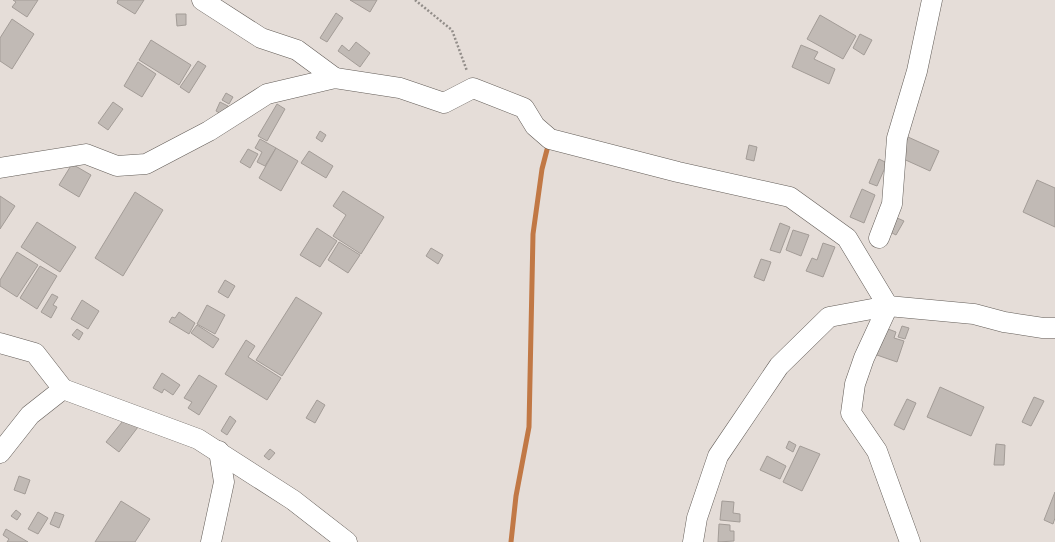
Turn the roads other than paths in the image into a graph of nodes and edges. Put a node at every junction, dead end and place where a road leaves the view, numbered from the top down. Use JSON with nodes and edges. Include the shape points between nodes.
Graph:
{"nodes":[{"id":1,"x":202,"y":0,"type":"edge"},
{"id":2,"x":932,"y":0,"type":"edge"},
{"id":3,"x":335,"y":78,"type":"junction"},
{"id":4,"x":0,"y":168,"type":"edge"},
{"id":5,"x":879,"y":238,"type":"dead end"},
{"id":6,"x":888,"y":306,"type":"junction"},
{"id":7,"x":1055,"y":328,"type":"edge"},
{"id":8,"x":0,"y":343,"type":"edge"},
{"id":9,"x":63,"y":389,"type":"junction"},
{"id":10,"x":218,"y":452,"type":"junction"},
{"id":11,"x":0,"y":453,"type":"edge"},
{"id":12,"x":211,"y":542,"type":"edge"},
{"id":13,"x":347,"y":542,"type":"edge"},
{"id":14,"x":693,"y":542,"type":"edge"},
{"id":15,"x":910,"y":542,"type":"edge"}],
"edges":[{"from":1,"to":3,"type":"street","via":[[261,38],[298,50]]},
{"from":2,"to":5,"type":"street","via":[[918,71],[897,138],[892,204]]},
{"from":3,"to":4,"type":"street","via":[[267,94],[209,131],[146,164],[117,166],[86,154]]},
{"from":3,"to":6,"type":"street","via":[[400,88],[444,103],[474,88],[524,108],[536,126],[550,139],[678,172],[790,197],[846,238]]},
{"from":6,"to":7,"type":"street","via":[[974,314],[1004,322]]},
{"from":6,"to":14,"type":"street","via":[[829,317],[779,366],[718,456],[697,518]]},
{"from":6,"to":15,"type":"street","via":[[855,384],[851,413],[877,450]]},
{"from":8,"to":9,"type":"street","via":[[35,353]]},
{"from":9,"to":10,"type":"street","via":[[198,439]]},
{"from":9,"to":11,"type":"street","via":[[30,415]]},
{"from":10,"to":12,"type":"street","via":[[224,482]]},
{"from":10,"to":13,"type":"street","via":[[293,500]]}]}
